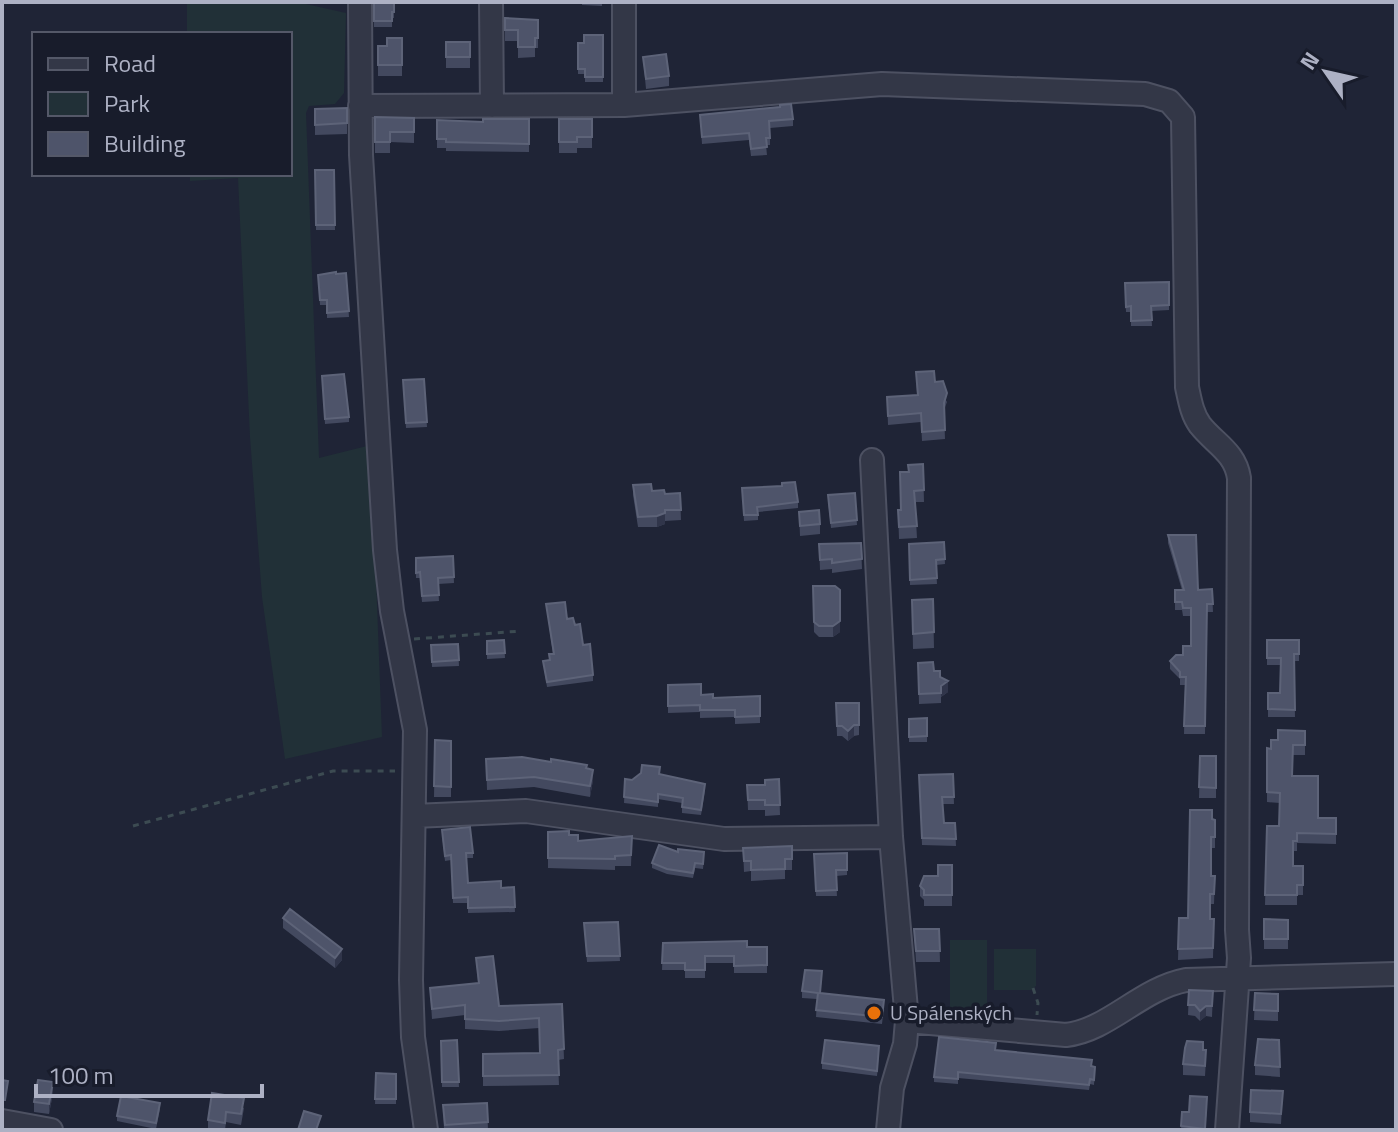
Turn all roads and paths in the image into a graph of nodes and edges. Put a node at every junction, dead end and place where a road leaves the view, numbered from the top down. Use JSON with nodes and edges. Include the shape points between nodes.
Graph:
{"nodes":[{"id":1,"x":360,"y":2,"type":"edge"},
{"id":2,"x":491,"y":2,"type":"edge"},
{"id":3,"x":624,"y":2,"type":"edge"},
{"id":4,"x":624,"y":105,"type":"junction"},
{"id":5,"x":360,"y":106,"type":"junction"},
{"id":6,"x":492,"y":106,"type":"junction"},
{"id":7,"x":872,"y":460,"type":"dead end"},
{"id":8,"x":521,"y":631,"type":"dead end"},
{"id":9,"x":398,"y":641,"type":"junction"},
{"id":10,"x":415,"y":771,"type":"junction"},
{"id":11,"x":414,"y":816,"type":"junction"},
{"id":12,"x":133,"y":826,"type":"dead end"},
{"id":13,"x":891,"y":837,"type":"junction"},
{"id":14,"x":1396,"y":974,"type":"edge"},
{"id":15,"x":1237,"y":977,"type":"junction"},
{"id":16,"x":1033,"y":988,"type":"dead end"},
{"id":17,"x":907,"y":1021,"type":"junction"},
{"id":18,"x":1034,"y":1033,"type":"junction"},
{"id":19,"x":2,"y":1121,"type":"edge"},
{"id":20,"x":51,"y":1130,"type":"edge"},
{"id":21,"x":426,"y":1130,"type":"edge"},
{"id":22,"x":888,"y":1130,"type":"edge"},
{"id":23,"x":1227,"y":1130,"type":"edge"}],
"edges":[{"from":1,"to":5,"type":"street"},
{"from":2,"to":6,"type":"street"},
{"from":3,"to":4,"type":"street"},
{"from":4,"to":6,"type":"street"},
{"from":4,"to":15,"type":"street","via":[[882,84],[1145,94],[1177,108],[1185,128],[1187,387],[1194,415],[1232,457],[1239,478]]},
{"from":5,"to":6,"type":"street"},
{"from":5,"to":9,"type":"street","via":[[385,550]]},
{"from":7,"to":13,"type":"street"},
{"from":8,"to":9,"type":"path"},
{"from":9,"to":10,"type":"street","via":[[415,730]]},
{"from":10,"to":11,"type":"street"},
{"from":10,"to":12,"type":"path","via":[[333,771]]},
{"from":11,"to":13,"type":"street","via":[[518,811],[724,839]]},
{"from":11,"to":21,"type":"street","via":[[411,1008]]},
{"from":13,"to":17,"type":"street"},
{"from":14,"to":15,"type":"street"},
{"from":15,"to":18,"type":"street","via":[[1160,987],[1080,1033]]},
{"from":15,"to":23,"type":"street"},
{"from":16,"to":18,"type":"path","via":[[1038,1003]]},
{"from":17,"to":18,"type":"street"},
{"from":17,"to":22,"type":"street"},
{"from":19,"to":20,"type":"street"}]}
